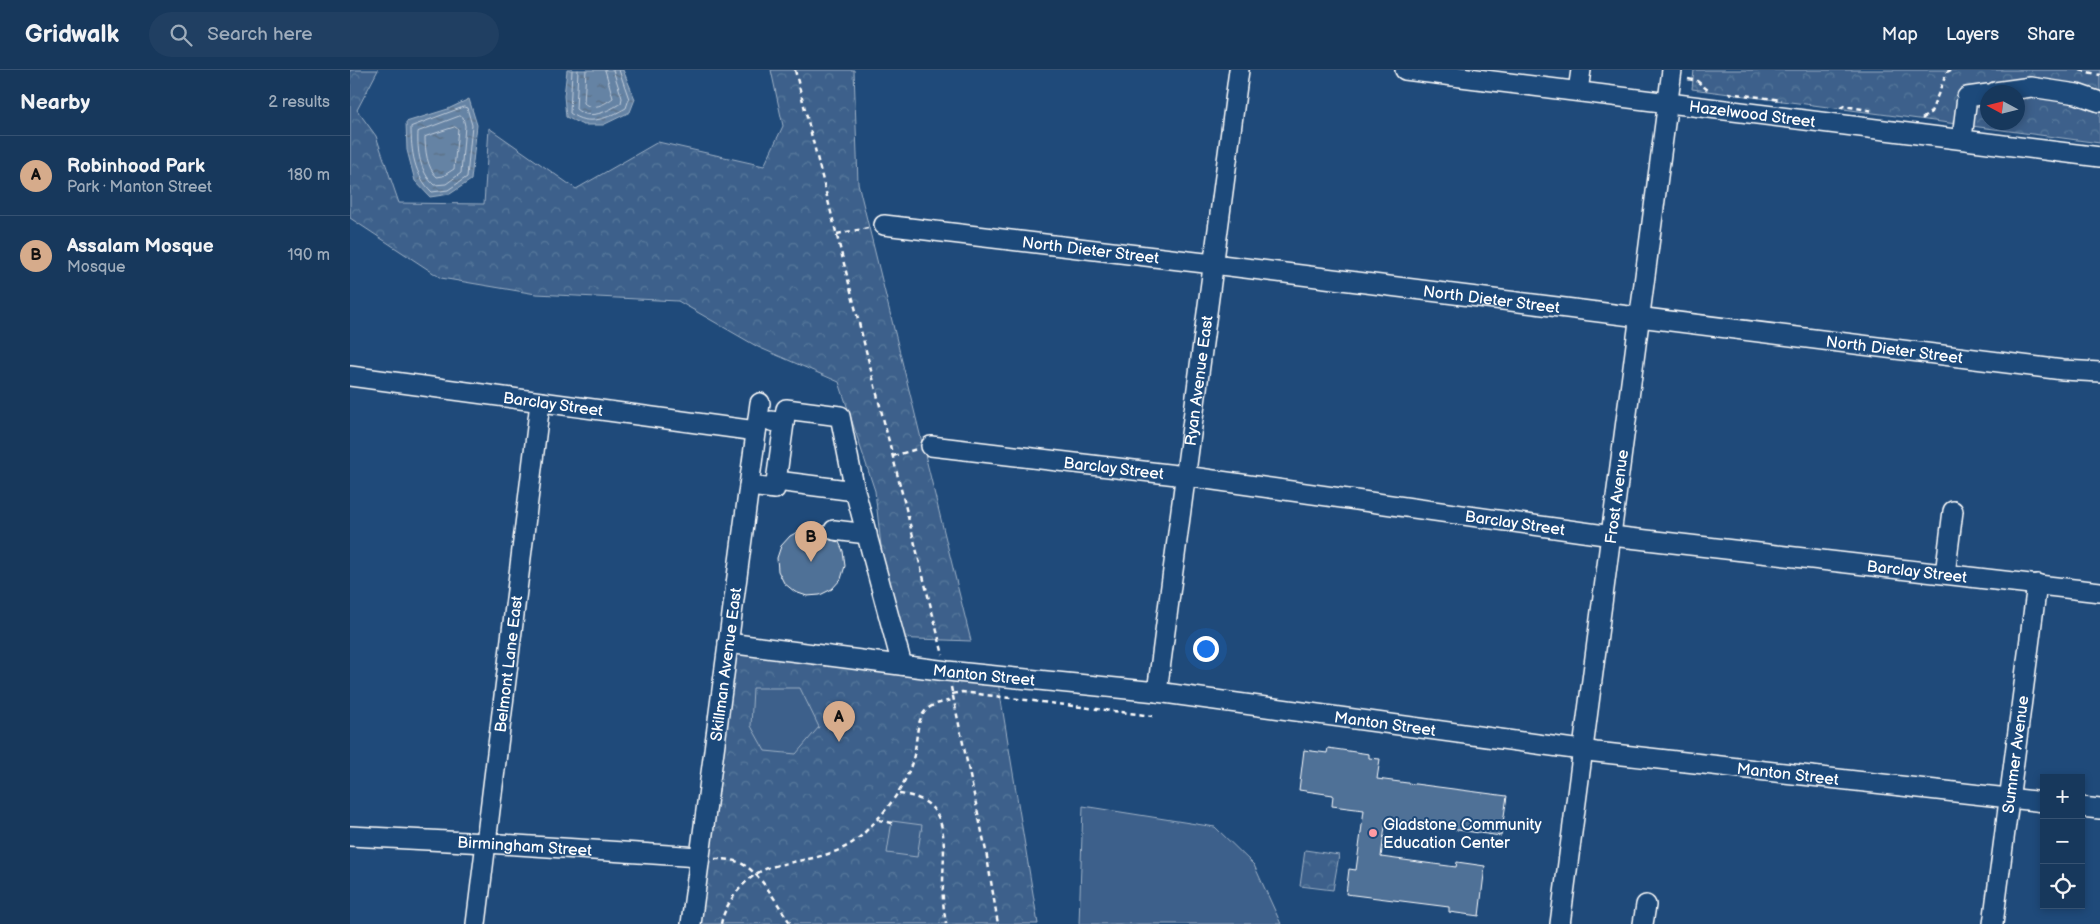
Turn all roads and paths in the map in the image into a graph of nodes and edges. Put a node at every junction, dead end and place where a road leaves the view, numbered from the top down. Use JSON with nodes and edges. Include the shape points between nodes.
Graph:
{"nodes":[{"id":1,"x":795,"y":70,"type":"edge"},
{"id":2,"x":1239,"y":70,"type":"edge"},
{"id":3,"x":1405,"y":70,"type":"edge"},
{"id":4,"x":1581,"y":70,"type":"edge"},
{"id":5,"x":1951,"y":70,"type":"edge"},
{"id":6,"x":2080,"y":70,"type":"edge"},
{"id":7,"x":1672,"y":73,"type":"edge"},
{"id":8,"x":2100,"y":75,"type":"edge"},
{"id":9,"x":1507,"y":76,"type":"edge"},
{"id":10,"x":2025,"y":88,"type":"edge"},
{"id":11,"x":1578,"y":91,"type":"junction"},
{"id":12,"x":1711,"y":93,"type":"dead end"},
{"id":13,"x":1726,"y":93,"type":"dead end"},
{"id":14,"x":1980,"y":95,"type":"edge"},
{"id":15,"x":1668,"y":102,"type":"junction"},
{"id":16,"x":1785,"y":102,"type":"dead end"},
{"id":17,"x":2100,"y":102,"type":"edge"},
{"id":18,"x":1838,"y":108,"type":"dead end"},
{"id":19,"x":1880,"y":112,"type":"dead end"},
{"id":20,"x":1915,"y":123,"type":"dead end"},
{"id":21,"x":1962,"y":138,"type":"junction"},
{"id":22,"x":2100,"y":157,"type":"edge"},
{"id":23,"x":884,"y":225,"type":"joint"},
{"id":24,"x":837,"y":234,"type":"junction"},
{"id":25,"x":1213,"y":264,"type":"junction"},
{"id":26,"x":1640,"y":318,"type":"junction"},
{"id":27,"x":2100,"y":372,"type":"edge"},
{"id":28,"x":350,"y":376,"type":"edge"},
{"id":29,"x":540,"y":402,"type":"junction"},
{"id":30,"x":758,"y":418,"type":"junction"},
{"id":31,"x":784,"y":423,"type":"junction"},
{"id":32,"x":930,"y":446,"type":"joint"},
{"id":33,"x":893,"y":456,"type":"junction"},
{"id":34,"x":1185,"y":476,"type":"junction"},
{"id":35,"x":776,"y":481,"type":"junction"},
{"id":36,"x":749,"y":486,"type":"junction"},
{"id":37,"x":855,"y":491,"type":"junction"},
{"id":38,"x":1953,"y":511,"type":"dead end"},
{"id":39,"x":834,"y":530,"type":"dead end"},
{"id":40,"x":867,"y":534,"type":"junction"},
{"id":41,"x":1612,"y":536,"type":"junction"},
{"id":42,"x":1945,"y":574,"type":"junction"},
{"id":43,"x":2037,"y":584,"type":"junction"},
{"id":44,"x":2100,"y":592,"type":"edge"},
{"id":45,"x":728,"y":643,"type":"junction"},
{"id":46,"x":902,"y":665,"type":"junction"},
{"id":47,"x":947,"y":671,"type":"junction"},
{"id":48,"x":1157,"y":692,"type":"junction"},
{"id":49,"x":952,"y":694,"type":"junction"},
{"id":50,"x":953,"y":700,"type":"junction"},
{"id":51,"x":1153,"y":716,"type":"dead end"},
{"id":52,"x":1584,"y":750,"type":"junction"},
{"id":53,"x":898,"y":794,"type":"junction"},
{"id":54,"x":2009,"y":798,"type":"junction"},
{"id":55,"x":2040,"y":802,"type":"edge"},
{"id":56,"x":2085,"y":807,"type":"edge"},
{"id":57,"x":2100,"y":809,"type":"edge"},
{"id":58,"x":878,"y":820,"type":"junction"},
{"id":59,"x":892,"y":823,"type":"dead end"},
{"id":60,"x":350,"y":836,"type":"edge"},
{"id":61,"x":486,"y":842,"type":"junction"},
{"id":62,"x":699,"y":858,"type":"junction"},
{"id":63,"x":756,"y":876,"type":"junction"},
{"id":64,"x":1646,"y":905,"type":"dead end"},
{"id":65,"x":476,"y":924,"type":"edge"},
{"id":66,"x":691,"y":924,"type":"edge"},
{"id":67,"x":721,"y":924,"type":"edge"},
{"id":68,"x":791,"y":924,"type":"edge"},
{"id":69,"x":946,"y":924,"type":"edge"},
{"id":70,"x":998,"y":924,"type":"edge"},
{"id":71,"x":1560,"y":924,"type":"edge"},
{"id":72,"x":1643,"y":924,"type":"edge"},
{"id":73,"x":1993,"y":924,"type":"edge"}],
"edges":[{"from":1,"to":24,"type":"path"},
{"from":2,"to":25,"type":"street","name":"Ryan Avenue East"},
{"from":3,"to":9,"type":"street","name":"Hazelwood Street"},
{"from":4,"to":11,"type":"street"},
{"from":5,"to":20,"type":"path","via":[[1947,72],[1931,112]]},
{"from":6,"to":8,"type":"path"},
{"from":7,"to":12,"type":"path","via":[[1697,82]]},
{"from":7,"to":15,"type":"street","name":"Frost Avenue"},
{"from":9,"to":11,"type":"street","name":"Hazelwood Street"},
{"from":10,"to":17,"type":"street","via":[[2077,94]]},
{"from":11,"to":15,"type":"street","name":"Hazelwood Street"},
{"from":13,"to":16,"type":"path"},
{"from":14,"to":21,"type":"street","via":[[1967,97]]},
{"from":15,"to":21,"type":"street","name":"Hazelwood Street"},
{"from":15,"to":26,"type":"street","name":"Frost Avenue"},
{"from":18,"to":19,"type":"path","via":[[1844,106]]},
{"from":21,"to":22,"type":"street","name":"Hazelwood Street"},
{"from":23,"to":24,"type":"path"},
{"from":23,"to":25,"type":"street","name":"North Dieter Street"},
{"from":24,"to":33,"type":"path"},
{"from":25,"to":26,"type":"street","name":"North Dieter Street"},
{"from":25,"to":34,"type":"street","name":"Ryan Avenue East"},
{"from":26,"to":27,"type":"street","name":"North Dieter Street"},
{"from":26,"to":41,"type":"street","name":"Frost Avenue"},
{"from":28,"to":29,"type":"street","name":"Barclay Street"},
{"from":29,"to":30,"type":"street","name":"Barclay Street"},
{"from":29,"to":61,"type":"street","name":"Belmont Lane East"},
{"from":30,"to":31,"type":"street","name":"Barclay Street"},
{"from":30,"to":36,"type":"street","name":"Skillman Avenue East"},
{"from":31,"to":35,"type":"street"},
{"from":31,"to":37,"type":"street","via":[[786,409],[840,416]]},
{"from":32,"to":33,"type":"path"},
{"from":32,"to":34,"type":"street","name":"Barclay Street"},
{"from":33,"to":47,"type":"path"},
{"from":34,"to":41,"type":"street","name":"Barclay Street"},
{"from":34,"to":48,"type":"street","name":"Ryan Avenue East"},
{"from":35,"to":36,"type":"street","via":[[775,489]]},
{"from":35,"to":37,"type":"street"},
{"from":36,"to":45,"type":"street","name":"Skillman Avenue East"},
{"from":37,"to":40,"type":"street"},
{"from":38,"to":42,"type":"street"},
{"from":39,"to":40,"type":"street"},
{"from":40,"to":46,"type":"street"},
{"from":41,"to":42,"type":"street","name":"Barclay Street"},
{"from":41,"to":52,"type":"street","name":"Frost Avenue"},
{"from":42,"to":43,"type":"street","name":"Barclay Street"},
{"from":43,"to":44,"type":"street","name":"Barclay Street"},
{"from":43,"to":54,"type":"street","name":"Summer Avenue"},
{"from":45,"to":46,"type":"street","name":"Manton Street"},
{"from":45,"to":62,"type":"street","name":"Skillman Avenue East"},
{"from":46,"to":47,"type":"street","name":"Manton Street"},
{"from":47,"to":48,"type":"street","name":"Manton Street"},
{"from":47,"to":49,"type":"path"},
{"from":48,"to":52,"type":"street","name":"Manton Street"},
{"from":49,"to":50,"type":"path"},
{"from":49,"to":51,"type":"path","via":[[962,692]]},
{"from":50,"to":53,"type":"path","via":[[931,706],[923,713],[912,763]]},
{"from":50,"to":70,"type":"path","via":[[986,851]]},
{"from":52,"to":54,"type":"street","name":"Manton Street"},
{"from":52,"to":71,"type":"street","name":"Frost Avenue"},
{"from":53,"to":58,"type":"path"},
{"from":53,"to":69,"type":"path","via":[[909,795],[928,804],[941,823],[945,839],[942,884]]},
{"from":54,"to":55,"type":"street","name":"Manton Street"},
{"from":54,"to":73,"type":"street","name":"Summer Avenue"},
{"from":56,"to":57,"type":"street"},
{"from":58,"to":59,"type":"path"},
{"from":58,"to":63,"type":"path","via":[[842,849],[766,869]]},
{"from":60,"to":61,"type":"street","name":"Birmingham Street"},
{"from":61,"to":62,"type":"street","name":"Birmingham Street"},
{"from":61,"to":65,"type":"street","name":"Belmont Lane East"},
{"from":62,"to":63,"type":"path","via":[[738,862]]},
{"from":62,"to":66,"type":"street","name":"Skillman Avenue East"},
{"from":63,"to":67,"type":"path","via":[[728,902]]},
{"from":63,"to":68,"type":"path"},
{"from":64,"to":72,"type":"street"}]}
